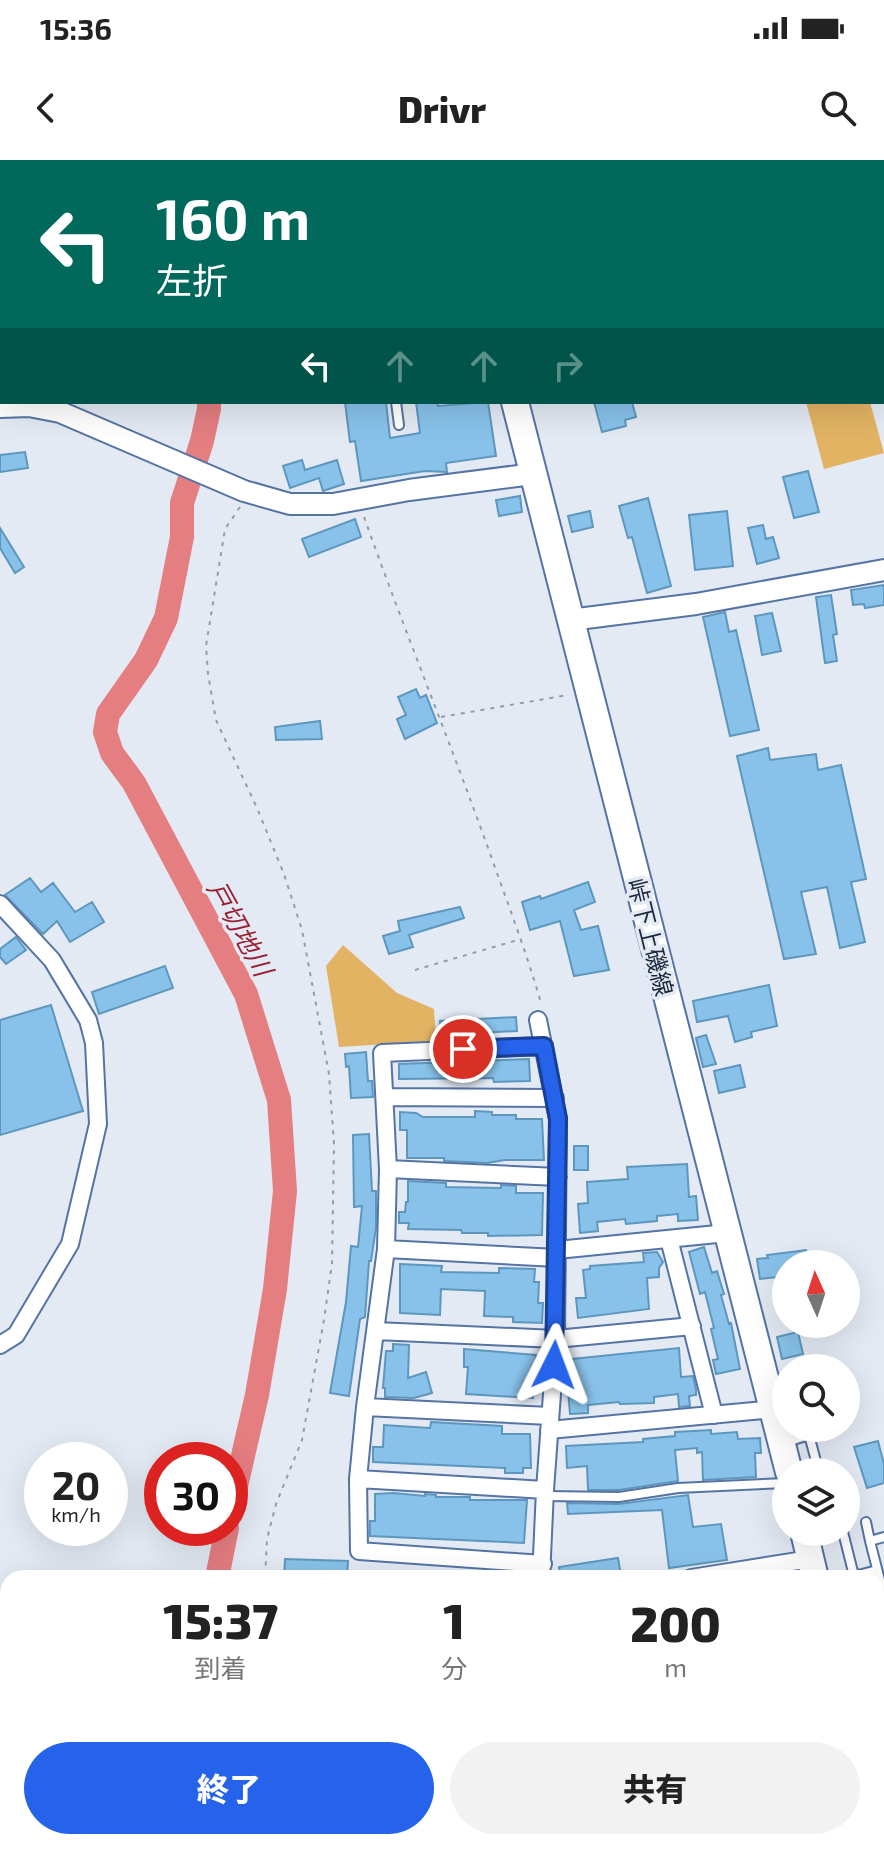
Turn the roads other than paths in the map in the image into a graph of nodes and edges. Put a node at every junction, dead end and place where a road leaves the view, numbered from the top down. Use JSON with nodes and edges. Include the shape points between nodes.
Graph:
{"nodes":[{"id":1,"x":396,"y":404,"type":"edge"},
{"id":2,"x":516,"y":404,"type":"edge"},
{"id":3,"x":0,"y":407,"type":"edge"},
{"id":4,"x":399,"y":425,"type":"dead end"},
{"id":5,"x":533,"y":474,"type":"junction"},
{"id":6,"x":884,"y":570,"type":"edge"},
{"id":7,"x":570,"y":620,"type":"junction"},
{"id":8,"x":0,"y":904,"type":"edge"},
{"id":9,"x":538,"y":1020,"type":"road end"},
{"id":10,"x":544,"y":1046,"type":"junction"},
{"id":11,"x":386,"y":1097,"type":"junction"},
{"id":12,"x":555,"y":1098,"type":"junction"},
{"id":13,"x":388,"y":1169,"type":"junction"},
{"id":14,"x":558,"y":1177,"type":"junction"},
{"id":15,"x":727,"y":1233,"type":"junction"},
{"id":16,"x":669,"y":1239,"type":"junction"},
{"id":17,"x":386,"y":1249,"type":"junction"},
{"id":18,"x":557,"y":1254,"type":"junction"},
{"id":19,"x":692,"y":1326,"type":"junction"},
{"id":20,"x":376,"y":1331,"type":"junction"},
{"id":21,"x":556,"y":1339,"type":"junction"},
{"id":22,"x":0,"y":1345,"type":"edge"},
{"id":23,"x":772,"y":1402,"type":"edge"},
{"id":24,"x":365,"y":1407,"type":"junction"},
{"id":25,"x":772,"y":1409,"type":"edge"},
{"id":26,"x":714,"y":1415,"type":"junction"},
{"id":27,"x":550,"y":1423,"type":"junction"},
{"id":28,"x":782,"y":1443,"type":"joint"},
{"id":29,"x":786,"y":1458,"type":"edge"},
{"id":30,"x":815,"y":1458,"type":"edge"},
{"id":31,"x":358,"y":1479,"type":"junction"},
{"id":32,"x":772,"y":1484,"type":"edge"},
{"id":33,"x":545,"y":1493,"type":"junction"},
{"id":34,"x":866,"y":1522,"type":"dead end"},
{"id":35,"x":884,"y":1537,"type":"edge"},
{"id":36,"x":870,"y":1541,"type":"junction"},
{"id":37,"x":807,"y":1546,"type":"edge"},
{"id":38,"x":845,"y":1546,"type":"edge"},
{"id":39,"x":812,"y":1569,"type":"edge"},
{"id":40,"x":533,"y":1570,"type":"edge"},
{"id":41,"x":542,"y":1570,"type":"edge"},
{"id":42,"x":849,"y":1570,"type":"edge"},
{"id":43,"x":877,"y":1570,"type":"edge"}],
"edges":[{"from":1,"to":4,"type":"lane"},
{"from":2,"to":5,"type":"main road","name":"峠下上磯線"},
{"from":3,"to":5,"type":"street","via":[[45,408],[264,499],[290,504],[318,505]]},
{"from":5,"to":7,"type":"main road","name":"峠下上磯線"},
{"from":6,"to":7,"type":"street","via":[[696,604]]},
{"from":7,"to":15,"type":"main road","name":"峠下上磯線"},
{"from":8,"to":22,"type":"street","via":[[52,960],[88,1020],[98,1124],[70,1244],[16,1335]]},
{"from":9,"to":10,"type":"street"},
{"from":10,"to":11,"type":"street","via":[[382,1053]]},
{"from":10,"to":12,"type":"street"},
{"from":11,"to":12,"type":"street"},
{"from":11,"to":13,"type":"street"},
{"from":12,"to":14,"type":"street"},
{"from":13,"to":14,"type":"street"},
{"from":13,"to":17,"type":"street"},
{"from":14,"to":18,"type":"street"},
{"from":15,"to":16,"type":"street"},
{"from":15,"to":23,"type":"main road","name":"峠下上磯線"},
{"from":16,"to":18,"type":"street"},
{"from":16,"to":19,"type":"street"},
{"from":17,"to":18,"type":"street"},
{"from":17,"to":20,"type":"street"},
{"from":18,"to":21,"type":"street"},
{"from":19,"to":21,"type":"street"},
{"from":19,"to":26,"type":"street"},
{"from":20,"to":21,"type":"street"},
{"from":20,"to":24,"type":"street"},
{"from":21,"to":27,"type":"street"},
{"from":24,"to":27,"type":"street"},
{"from":24,"to":31,"type":"street"},
{"from":25,"to":26,"type":"street"},
{"from":26,"to":27,"type":"street"},
{"from":27,"to":33,"type":"street"},
{"from":28,"to":29,"type":"main road","name":"峠下上磯線"},
{"from":28,"to":30,"type":"lane","via":[[809,1435]]},
{"from":31,"to":33,"type":"street"},
{"from":31,"to":40,"type":"street","via":[[359,1551]]},
{"from":32,"to":33,"type":"lane","via":[[619,1497]]},
{"from":33,"to":41,"type":"street"},
{"from":34,"to":36,"type":"lane"},
{"from":35,"to":36,"type":"lane"},
{"from":36,"to":43,"type":"lane"},
{"from":37,"to":39,"type":"main road"},
{"from":38,"to":42,"type":"lane"}]}
